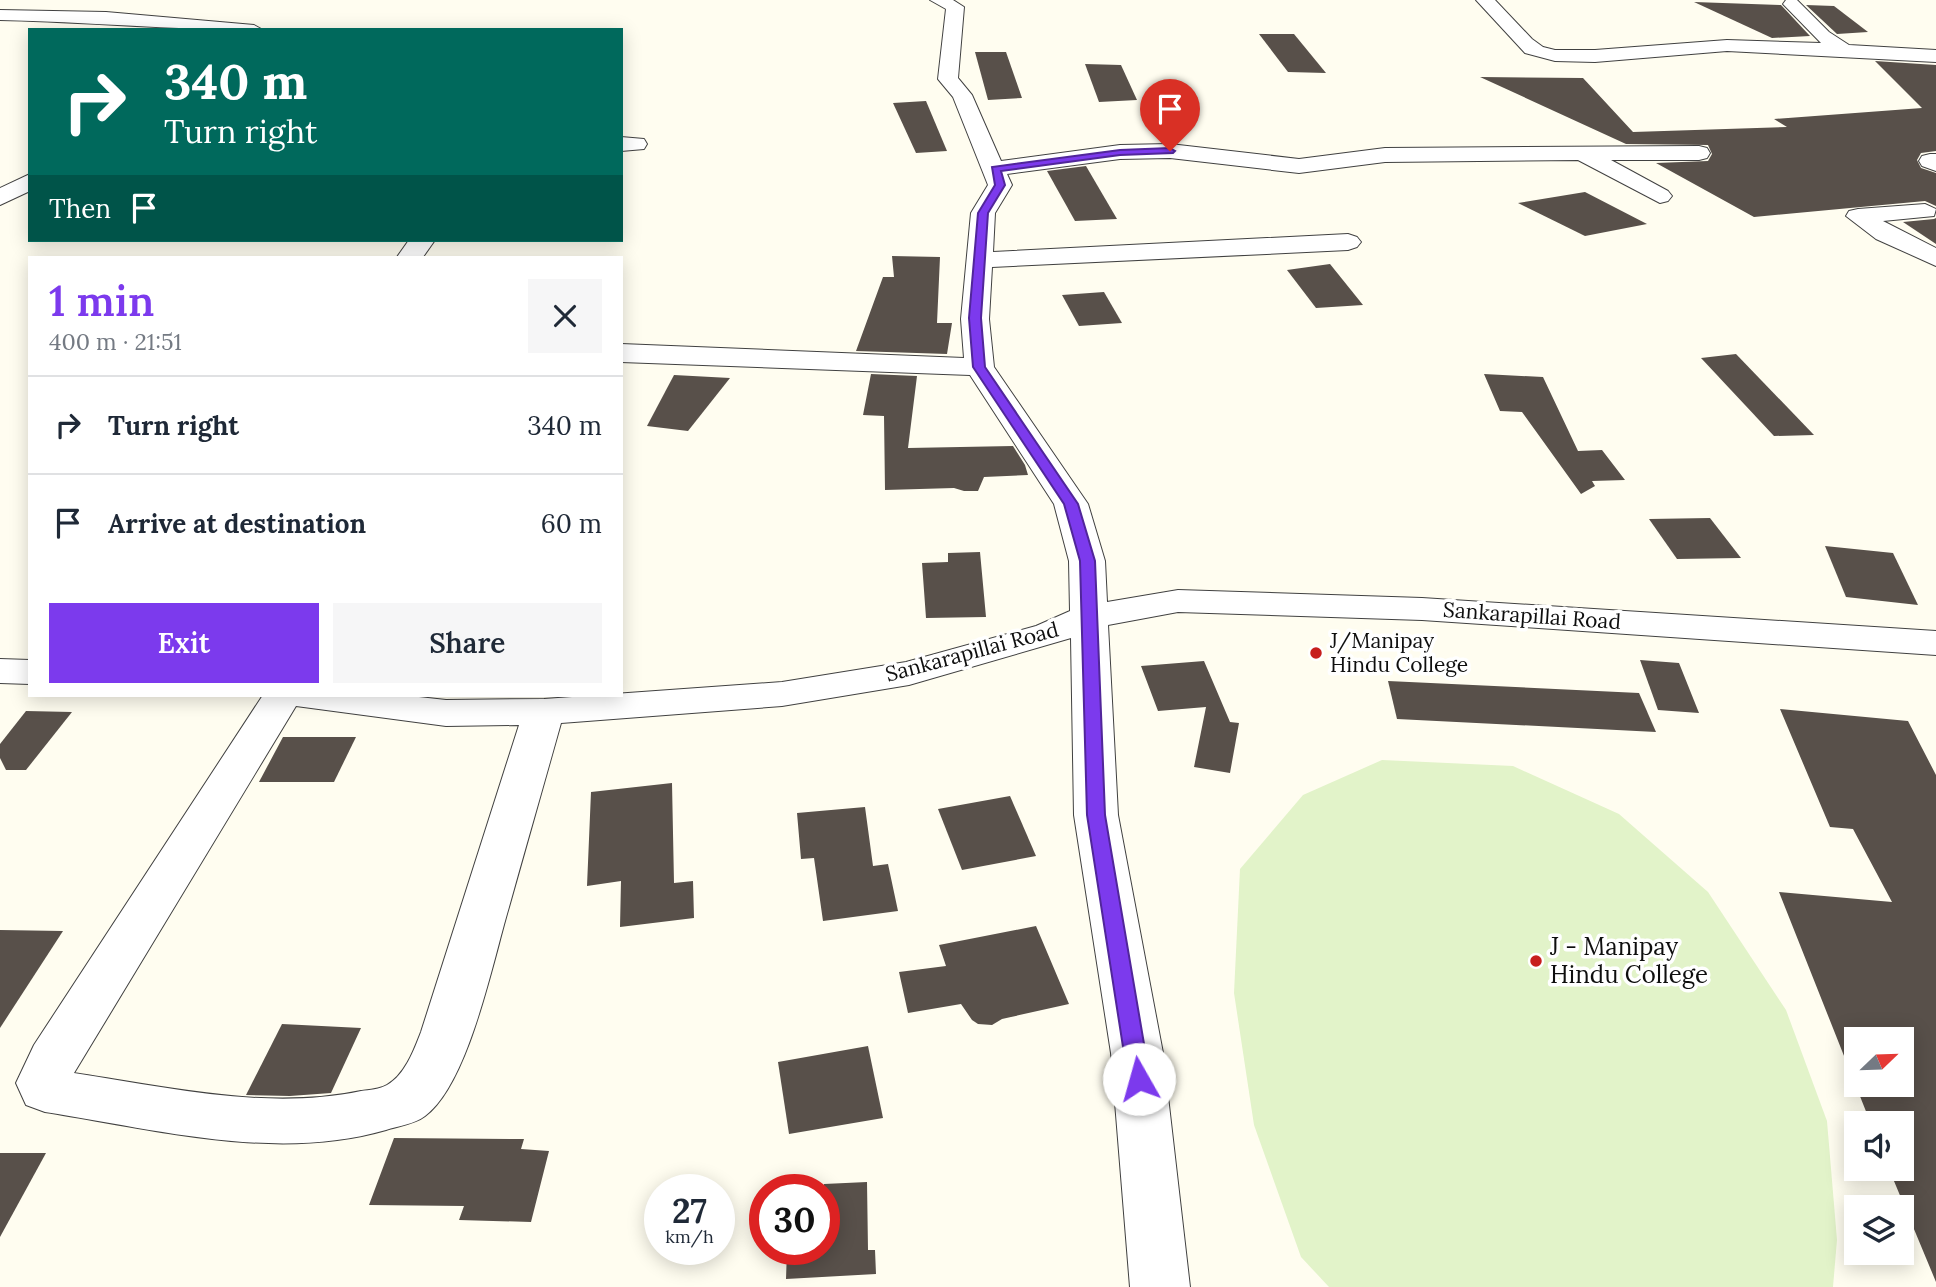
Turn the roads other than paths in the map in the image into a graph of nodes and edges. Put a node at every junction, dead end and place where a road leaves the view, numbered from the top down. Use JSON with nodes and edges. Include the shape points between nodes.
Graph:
{"nodes":[{"id":1,"x":18,"y":0,"type":"edge"},
{"id":2,"x":939,"y":0,"type":"edge"},
{"id":3,"x":1485,"y":0,"type":"edge"},
{"id":4,"x":1792,"y":4,"type":"dead end"},
{"id":5,"x":0,"y":8,"type":"edge"},
{"id":6,"x":0,"y":15,"type":"edge"},
{"id":7,"x":231,"y":28,"type":"edge"},
{"id":8,"x":1846,"y":51,"type":"junction"},
{"id":9,"x":1936,"y":56,"type":"edge"},
{"id":10,"x":1699,"y":153,"type":"dead end"},
{"id":11,"x":1584,"y":155,"type":"junction"},
{"id":12,"x":995,"y":169,"type":"junction"},
{"id":13,"x":28,"y":183,"type":"edge"},
{"id":14,"x":1660,"y":196,"type":"dead end"},
{"id":15,"x":12,"y":197,"type":"edge"},
{"id":16,"x":1924,"y":211,"type":"dead end"},
{"id":17,"x":1348,"y":242,"type":"dead end"},
{"id":18,"x":1936,"y":258,"type":"edge"},
{"id":19,"x":978,"y":260,"type":"junction"},
{"id":20,"x":623,"y":353,"type":"edge"},
{"id":21,"x":979,"y":367,"type":"junction"},
{"id":22,"x":1087,"y":617,"type":"junction"},
{"id":23,"x":1936,"y":643,"type":"edge"},
{"id":24,"x":0,"y":671,"type":"edge"},
{"id":25,"x":28,"y":672,"type":"edge"},
{"id":26,"x":282,"y":697,"type":"edge"},
{"id":27,"x":318,"y":697,"type":"edge"},
{"id":28,"x":544,"y":712,"type":"junction"},
{"id":29,"x":1160,"y":1287,"type":"edge"}],
"edges":[{"from":1,"to":5,"type":"street"},
{"from":2,"to":12,"type":"street","via":[[955,7],[948,79],[962,95]]},
{"from":3,"to":8,"type":"street","via":[[1534,51],[1601,54],[1775,45]]},
{"from":4,"to":8,"type":"street","via":[[1823,36]]},
{"from":6,"to":7,"type":"street","via":[[106,17]]},
{"from":8,"to":9,"type":"street"},
{"from":10,"to":11,"type":"street"},
{"from":11,"to":12,"type":"street","via":[[1385,155],[1299,166],[1170,151],[1120,152]]},
{"from":11,"to":14,"type":"street"},
{"from":12,"to":19,"type":"street","via":[[1000,185],[983,213]]},
{"from":13,"to":15,"type":"street"},
{"from":16,"to":18,"type":"street","via":[[1858,216]]},
{"from":17,"to":19,"type":"street"},
{"from":19,"to":21,"type":"street","via":[[975,318]]},
{"from":20,"to":21,"type":"street"},
{"from":21,"to":22,"type":"street","via":[[1071,504],[1087,561]]},
{"from":22,"to":23,"type":"street","name":"Sankarapillai Road","via":[[1178,601],[1422,609]]},
{"from":22,"to":28,"type":"street","name":"Sankarapillai Road","via":[[1049,634],[909,673],[782,694]]},
{"from":22,"to":29,"type":"street","via":[[1096,815],[1137,1053]]},
{"from":24,"to":25,"type":"street"},
{"from":26,"to":28,"type":"street","via":[[53,1060],[43,1083],[45,1090],[221,1116],[315,1120],[360,1115],[405,1102],[436,1062],[447,1032]]},
{"from":27,"to":28,"type":"street","name":"Sankarapillai Road","via":[[446,713]]}]}
